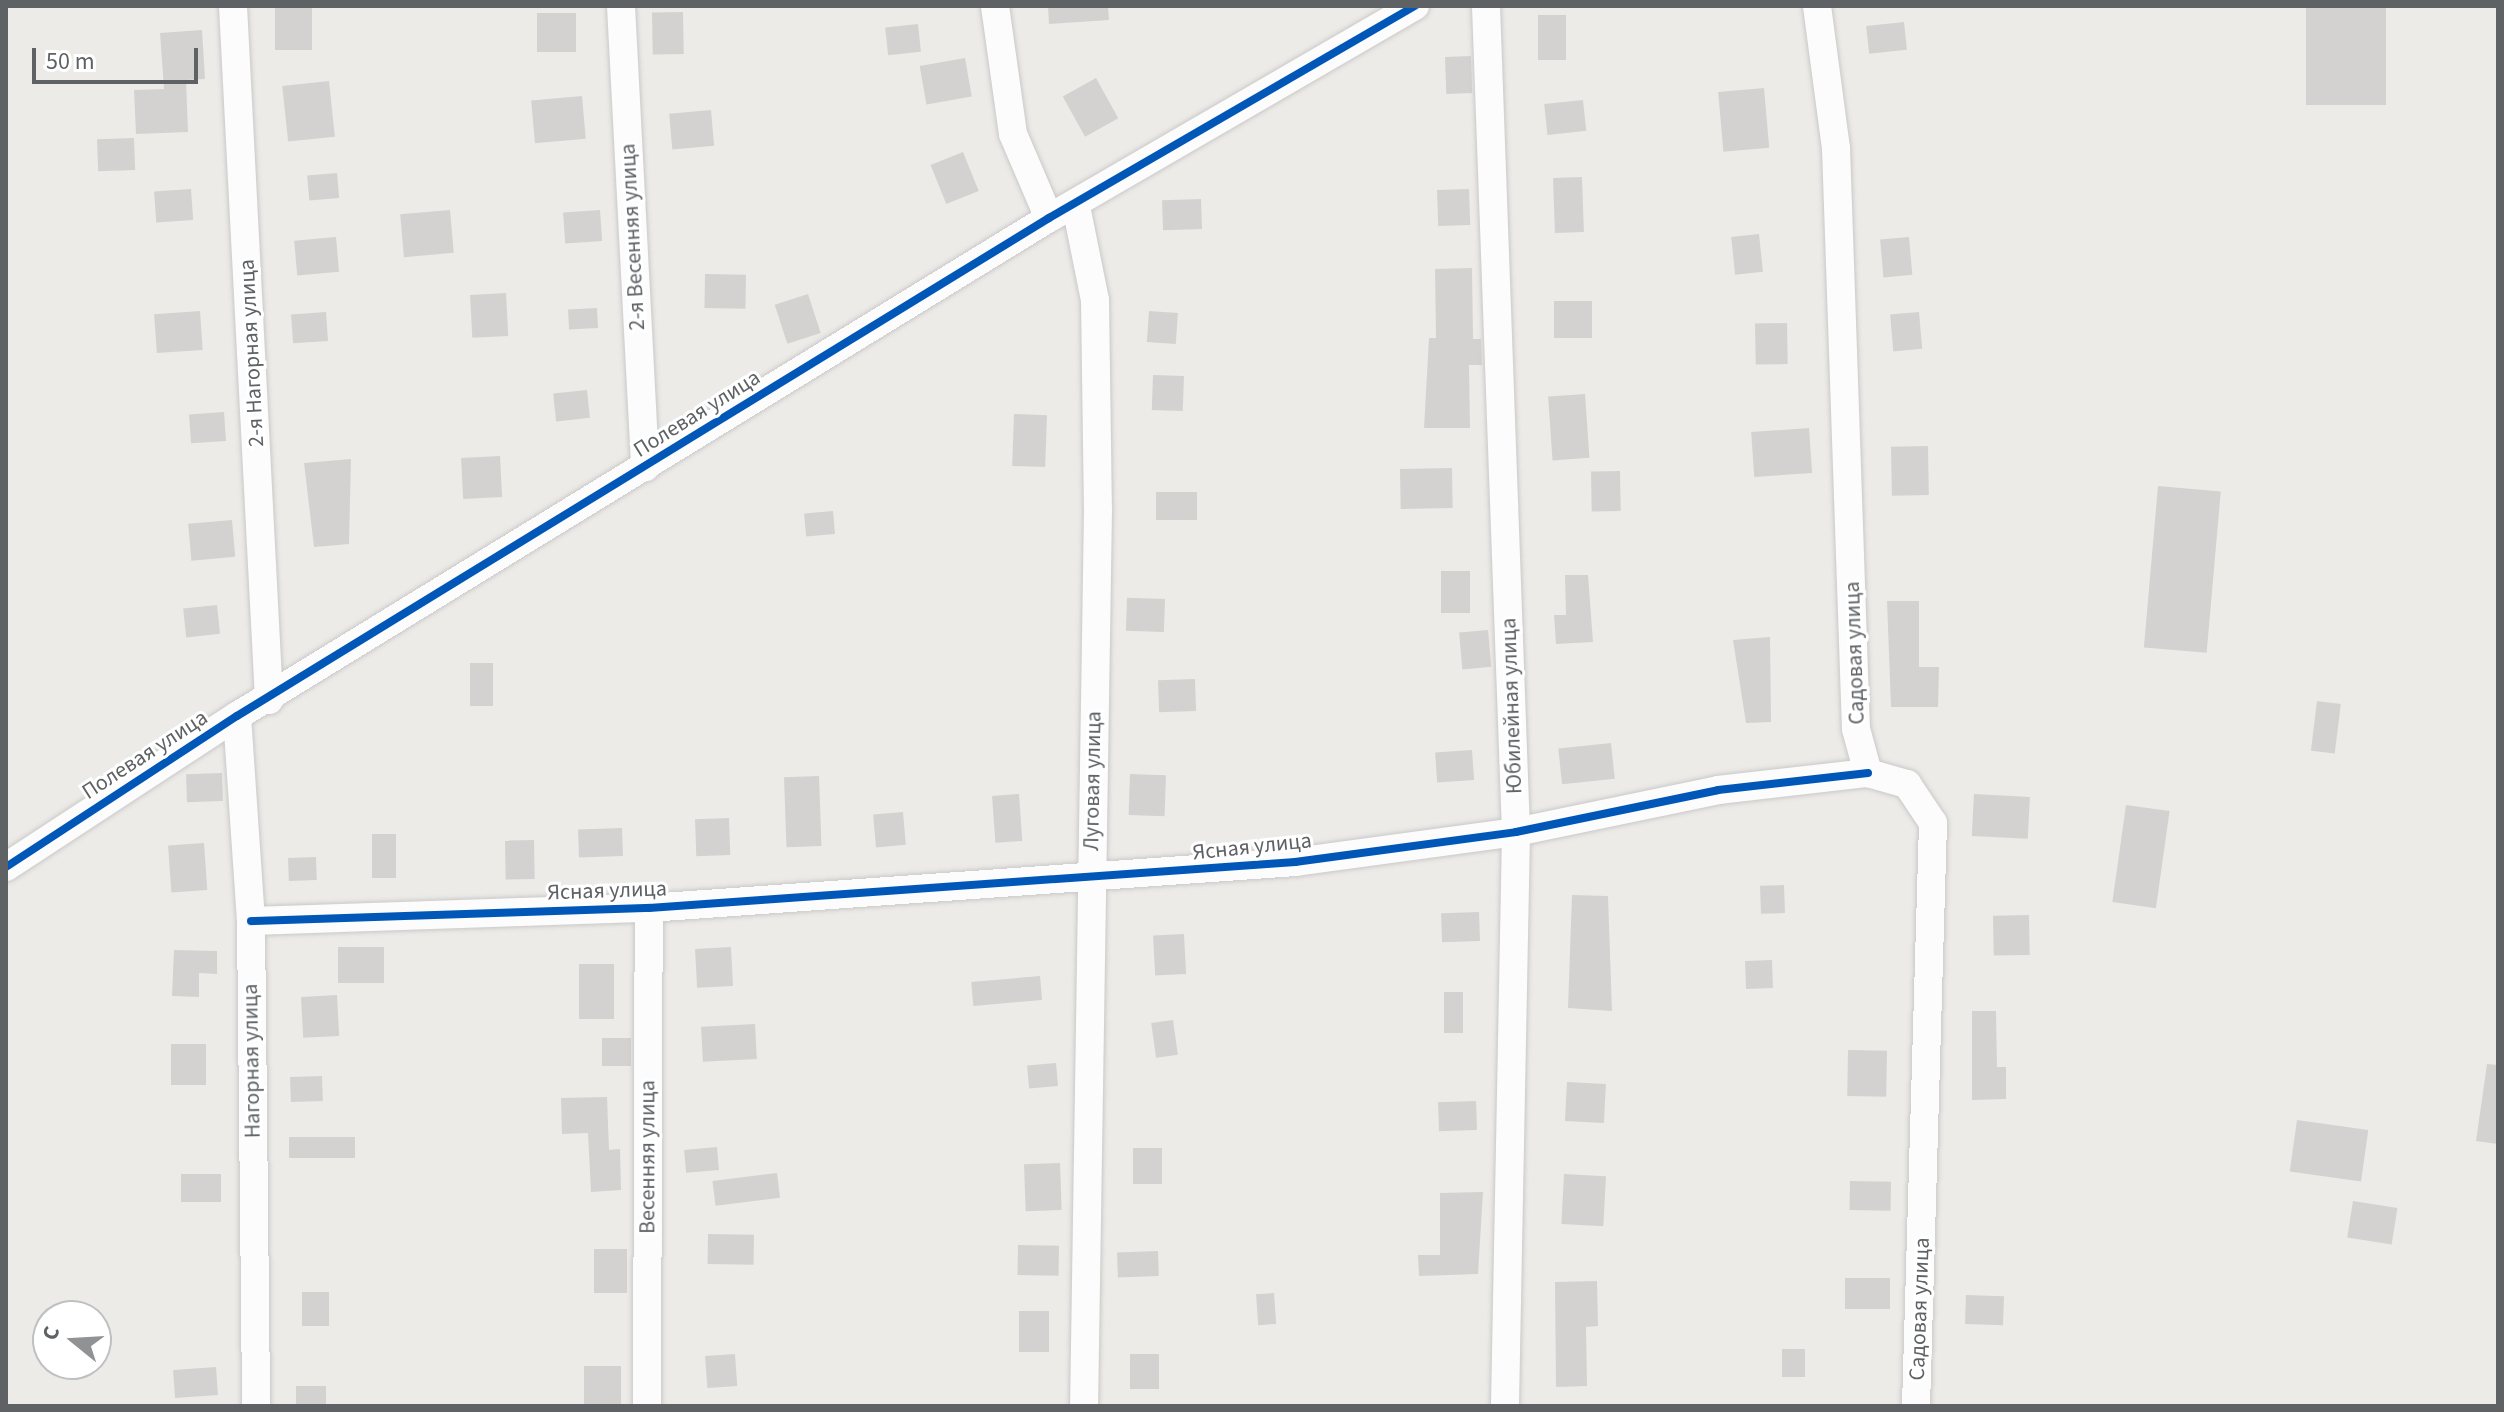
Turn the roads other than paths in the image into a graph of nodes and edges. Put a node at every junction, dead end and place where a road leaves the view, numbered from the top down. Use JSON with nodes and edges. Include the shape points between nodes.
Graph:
{"nodes":[{"id":1,"x":233,"y":6,"type":"edge"},
{"id":2,"x":621,"y":6,"type":"edge"},
{"id":3,"x":995,"y":6,"type":"edge"},
{"id":4,"x":1486,"y":6,"type":"edge"},
{"id":5,"x":1817,"y":6,"type":"edge"},
{"id":6,"x":1401,"y":10,"type":"edge"},
{"id":7,"x":1076,"y":206,"type":"junction"},
{"id":8,"x":1049,"y":218,"type":"junction"},
{"id":9,"x":645,"y":467,"type":"junction"},
{"id":10,"x":269,"y":700,"type":"junction"},
{"id":11,"x":237,"y":716,"type":"junction"},
{"id":12,"x":1868,"y":773,"type":"junction"},
{"id":13,"x":1516,"y":832,"type":"junction"},
{"id":14,"x":6,"y":867,"type":"edge"},
{"id":15,"x":1091,"y":880,"type":"junction"},
{"id":16,"x":649,"y":908,"type":"junction"},
{"id":17,"x":251,"y":921,"type":"junction"},
{"id":18,"x":256,"y":1406,"type":"edge"},
{"id":19,"x":647,"y":1406,"type":"edge"},
{"id":20,"x":1084,"y":1406,"type":"edge"},
{"id":21,"x":1505,"y":1406,"type":"edge"},
{"id":22,"x":1916,"y":1406,"type":"edge"}],
"edges":[{"from":1,"to":10,"type":"street","name":"2-я Нагорная улица"},
{"from":2,"to":9,"type":"street","name":"2-я Весенняя улица"},
{"from":3,"to":8,"type":"street","via":[[1013,134]]},
{"from":4,"to":13,"type":"street","name":"Юбилейная улица"},
{"from":5,"to":12,"type":"street","name":"Садовая улица","via":[[1836,148],[1856,729]]},
{"from":6,"to":7,"type":"street","name":"Полевая улица"},
{"from":7,"to":8,"type":"street","name":"Полевая улица"},
{"from":7,"to":15,"type":"street","name":"Луговая улица","via":[[1095,300]]},
{"from":8,"to":9,"type":"street","name":"Полевая улица"},
{"from":9,"to":10,"type":"street","name":"Полевая улица"},
{"from":10,"to":11,"type":"street","name":"Полевая улица"},
{"from":11,"to":14,"type":"street","name":"Полевая улица"},
{"from":11,"to":17,"type":"street","name":"Нагорная улица"},
{"from":12,"to":13,"type":"street","name":"Ясная улица","via":[[1718,790]]},
{"from":12,"to":22,"type":"street","name":"Садовая улица","via":[[1907,784],[1933,823]]},
{"from":13,"to":15,"type":"street","name":"Ясная улица"},
{"from":13,"to":21,"type":"street","name":"Юбилейная улица"},
{"from":15,"to":16,"type":"street","name":"Ясная улица"},
{"from":15,"to":20,"type":"street","name":"Луговая улица"},
{"from":16,"to":17,"type":"street","name":"Ясная улица"},
{"from":16,"to":19,"type":"street","name":"Весенняя улица"},
{"from":17,"to":18,"type":"street","name":"Нагорная улица"}]}
